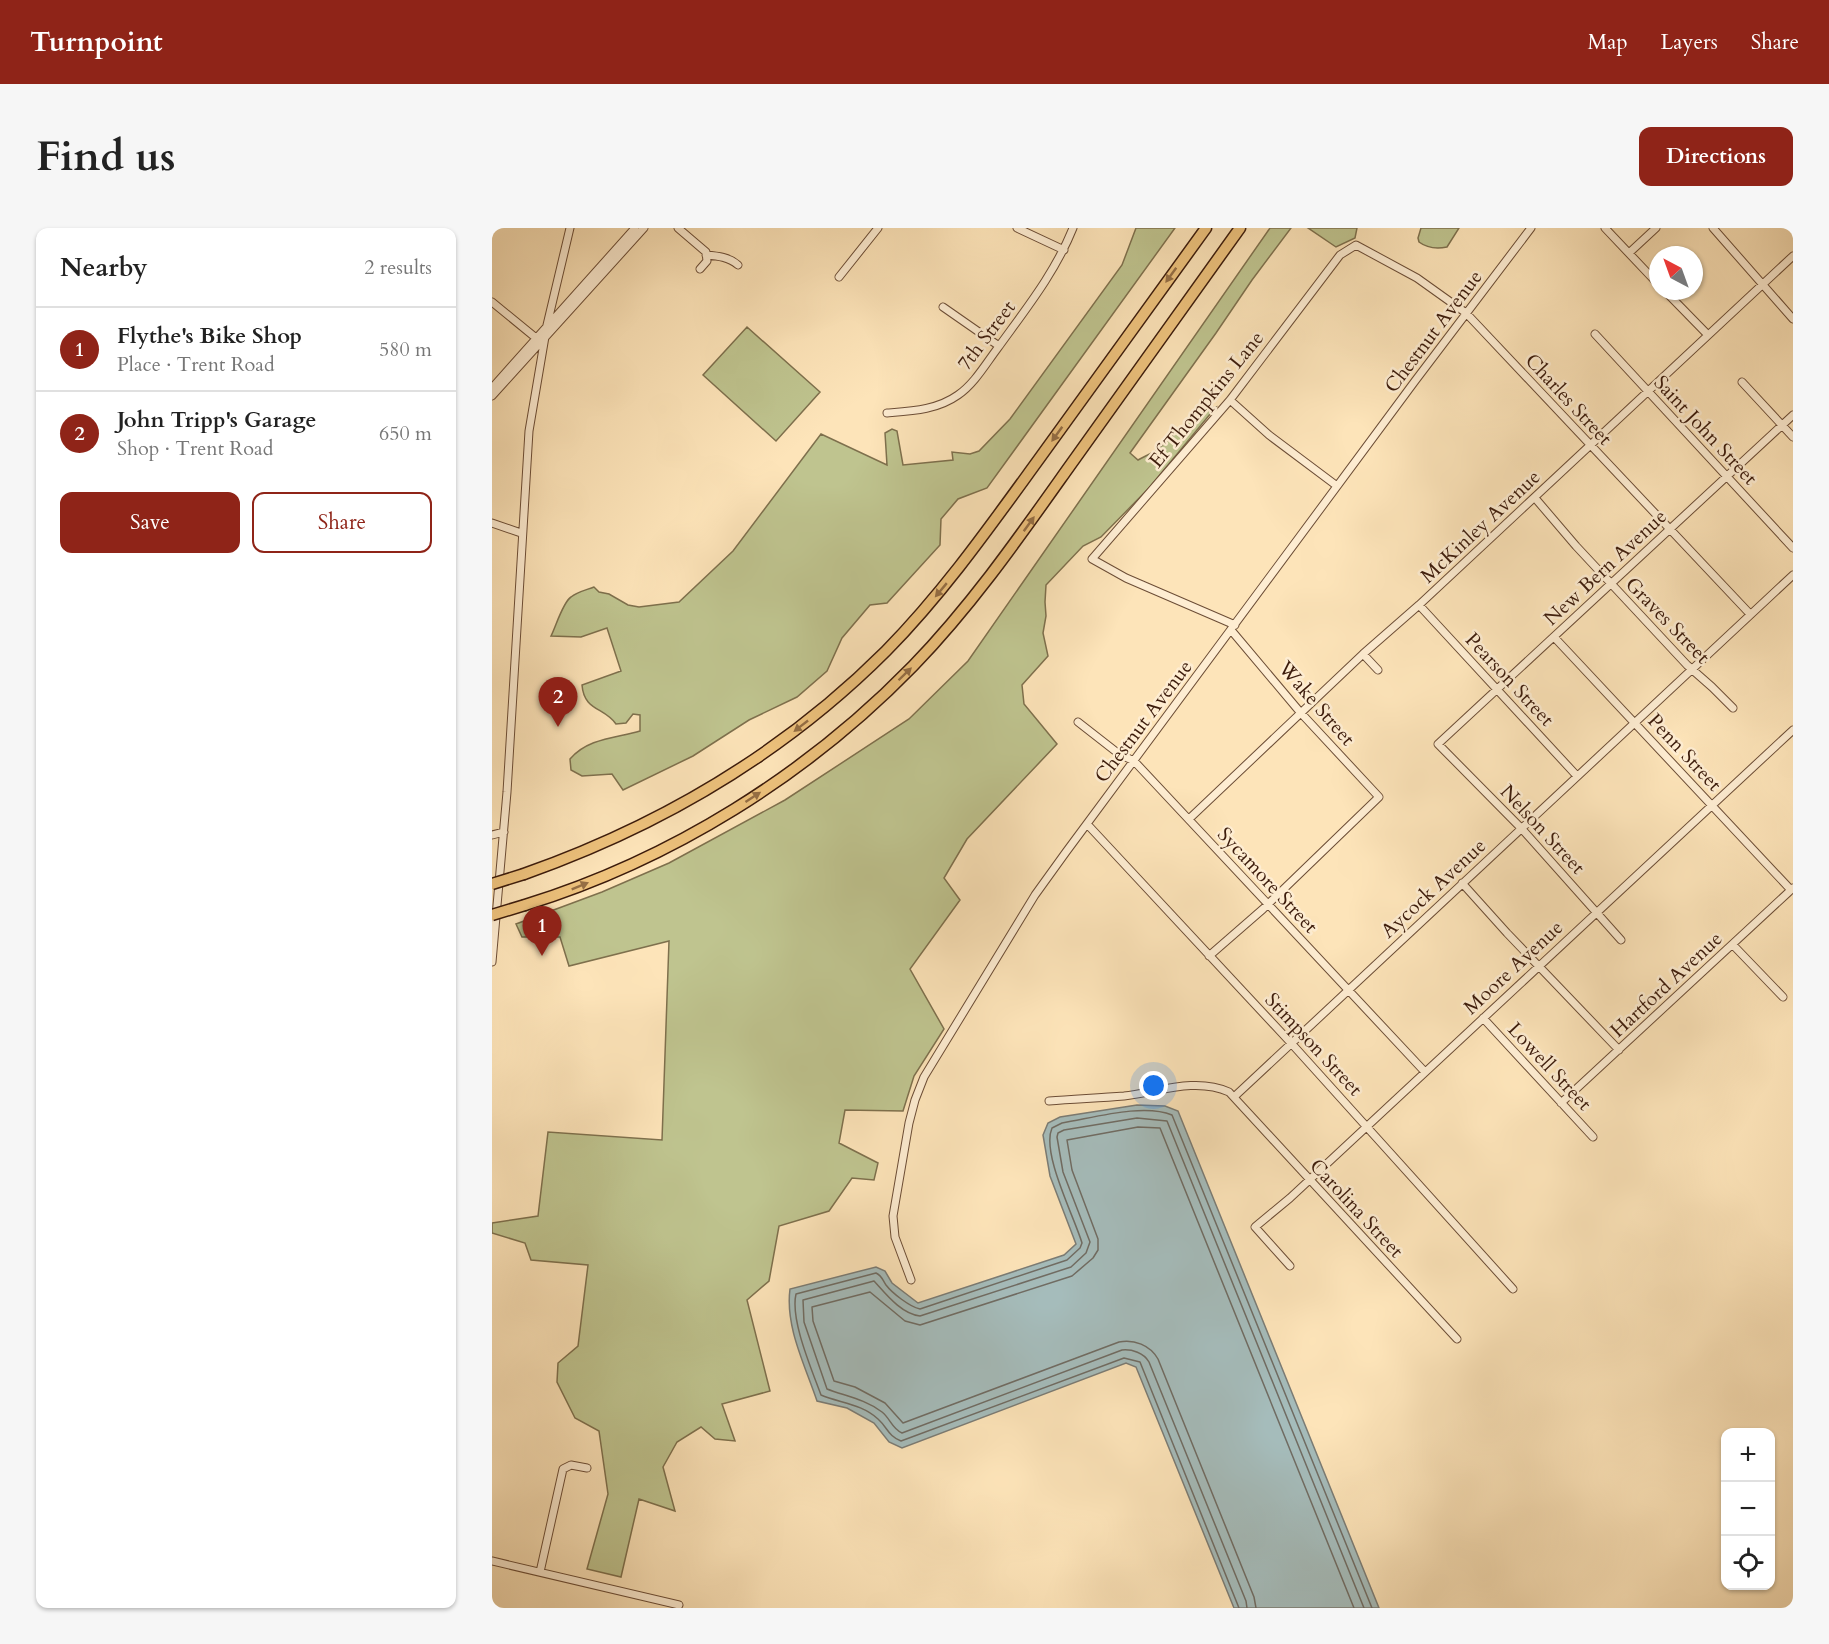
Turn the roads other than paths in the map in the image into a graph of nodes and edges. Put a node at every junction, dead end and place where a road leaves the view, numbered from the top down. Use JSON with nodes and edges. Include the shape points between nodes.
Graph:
{"nodes":[{"id":1,"x":570,"y":228,"type":"edge"},
{"id":2,"x":635,"y":228,"type":"edge"},
{"id":3,"x":644,"y":228,"type":"edge"},
{"id":4,"x":678,"y":228,"type":"edge"},
{"id":5,"x":878,"y":228,"type":"edge"},
{"id":6,"x":1017,"y":228,"type":"edge"},
{"id":7,"x":1073,"y":228,"type":"edge"},
{"id":8,"x":1206,"y":228,"type":"edge"},
{"id":9,"x":1240,"y":228,"type":"edge"},
{"id":10,"x":1531,"y":228,"type":"edge"},
{"id":11,"x":1605,"y":228,"type":"edge"},
{"id":12,"x":1656,"y":228,"type":"edge"},
{"id":13,"x":1713,"y":228,"type":"edge"},
{"id":14,"x":1064,"y":249,"type":"junction"},
{"id":15,"x":1629,"y":253,"type":"junction"},
{"id":16,"x":706,"y":255,"type":"junction"},
{"id":17,"x":1340,"y":255,"type":"joint"},
{"id":18,"x":1793,"y":256,"type":"edge"},
{"id":19,"x":738,"y":264,"type":"dead end"},
{"id":20,"x":700,"y":269,"type":"dead end"},
{"id":21,"x":1649,"y":274,"type":"edge"},
{"id":22,"x":839,"y":277,"type":"dead end"},
{"id":23,"x":1762,"y":285,"type":"junction"},
{"id":24,"x":1674,"y":300,"type":"edge"},
{"id":25,"x":492,"y":302,"type":"edge"},
{"id":26,"x":943,"y":307,"type":"dead end"},
{"id":27,"x":1466,"y":313,"type":"junction"},
{"id":28,"x":1793,"y":319,"type":"edge"},
{"id":29,"x":548,"y":325,"type":"junction"},
{"id":30,"x":1595,"y":334,"type":"dead end"},
{"id":31,"x":546,"y":335,"type":"junction"},
{"id":32,"x":1708,"y":335,"type":"junction"},
{"id":33,"x":536,"y":338,"type":"junction"},
{"id":34,"x":999,"y":346,"type":"junction"},
{"id":35,"x":1742,"y":382,"type":"dead end"},
{"id":36,"x":492,"y":388,"type":"edge"},
{"id":37,"x":1648,"y":392,"type":"junction"},
{"id":38,"x":492,"y":396,"type":"edge"},
{"id":39,"x":1230,"y":400,"type":"junction"},
{"id":40,"x":887,"y":413,"type":"dead end"},
{"id":41,"x":1793,"y":414,"type":"edge"},
{"id":42,"x":1782,"y":425,"type":"junction"},
{"id":43,"x":1793,"y":437,"type":"edge"},
{"id":44,"x":1591,"y":445,"type":"junction"},
{"id":45,"x":1727,"y":476,"type":"junction"},
{"id":46,"x":1337,"y":486,"type":"junction"},
{"id":47,"x":1535,"y":498,"type":"junction"},
{"id":48,"x":492,"y":523,"type":"edge"},
{"id":49,"x":1670,"y":530,"type":"junction"},
{"id":50,"x":521,"y":532,"type":"junction"},
{"id":51,"x":1793,"y":548,"type":"edge"},
{"id":52,"x":1092,"y":559,"type":"joint"},
{"id":53,"x":1793,"y":575,"type":"edge"},
{"id":54,"x":1611,"y":584,"type":"junction"},
{"id":55,"x":1419,"y":605,"type":"junction"},
{"id":56,"x":1750,"y":614,"type":"junction"},
{"id":57,"x":1233,"y":627,"type":"junction"},
{"id":58,"x":1554,"y":637,"type":"junction"},
{"id":59,"x":1363,"y":654,"type":"junction"},
{"id":60,"x":1378,"y":670,"type":"dead end"},
{"id":61,"x":1691,"y":670,"type":"junction"},
{"id":62,"x":1497,"y":691,"type":"junction"},
{"id":63,"x":1733,"y":708,"type":"dead end"},
{"id":64,"x":1300,"y":712,"type":"junction"},
{"id":65,"x":1078,"y":722,"type":"dead end"},
{"id":66,"x":1634,"y":723,"type":"junction"},
{"id":67,"x":1793,"y":730,"type":"edge"},
{"id":68,"x":1438,"y":744,"type":"joint"},
{"id":69,"x":1134,"y":761,"type":"junction"},
{"id":70,"x":1577,"y":777,"type":"junction"},
{"id":71,"x":1712,"y":805,"type":"junction"},
{"id":72,"x":1189,"y":819,"type":"junction"},
{"id":73,"x":1087,"y":824,"type":"junction"},
{"id":74,"x":1521,"y":828,"type":"junction"},
{"id":75,"x":504,"y":832,"type":"junction"},
{"id":76,"x":492,"y":835,"type":"edge"},
{"id":77,"x":1462,"y":883,"type":"junction"},
{"id":78,"x":492,"y":884,"type":"edge"},
{"id":79,"x":1792,"y":889,"type":"edge"},
{"id":80,"x":1268,"y":904,"type":"junction"},
{"id":81,"x":1596,"y":913,"type":"junction"},
{"id":82,"x":492,"y":915,"type":"edge"},
{"id":83,"x":1621,"y":940,"type":"dead end"},
{"id":84,"x":1733,"y":945,"type":"junction"},
{"id":85,"x":1209,"y":956,"type":"junction"},
{"id":86,"x":492,"y":962,"type":"edge"},
{"id":87,"x":1538,"y":966,"type":"junction"},
{"id":88,"x":1348,"y":990,"type":"junction"},
{"id":89,"x":1783,"y":996,"type":"dead end"},
{"id":90,"x":1483,"y":1018,"type":"junction"},
{"id":91,"x":1291,"y":1043,"type":"junction"},
{"id":92,"x":1619,"y":1050,"type":"junction"},
{"id":93,"x":1425,"y":1072,"type":"junction"},
{"id":94,"x":1234,"y":1097,"type":"junction"},
{"id":95,"x":1050,"y":1101,"type":"dead end"},
{"id":96,"x":1561,"y":1103,"type":"junction"},
{"id":97,"x":1367,"y":1126,"type":"junction"},
{"id":98,"x":1593,"y":1137,"type":"dead end"},
{"id":99,"x":1308,"y":1179,"type":"junction"},
{"id":100,"x":1290,"y":1266,"type":"dead end"},
{"id":101,"x":911,"y":1280,"type":"dead end"},
{"id":102,"x":1513,"y":1288,"type":"dead end"},
{"id":103,"x":1456,"y":1339,"type":"dead end"},
{"id":104,"x":587,"y":1468,"type":"dead end"},
{"id":105,"x":492,"y":1561,"type":"edge"},
{"id":106,"x":540,"y":1572,"type":"junction"},
{"id":107,"x":679,"y":1605,"type":"dead end"}],
"edges":[{"from":1,"to":29,"type":"street"},
{"from":2,"to":29,"type":"street"},
{"from":3,"to":31,"type":"street"},
{"from":4,"to":16,"type":"street"},
{"from":5,"to":22,"type":"street"},
{"from":6,"to":14,"type":"street"},
{"from":7,"to":14,"type":"street","name":"7th Street"},
{"from":8,"to":78,"type":"highway","one_way":true,"bridge":true,"via":[[965,560],[913,622],[858,677],[783,740],[701,794],[596,847]]},
{"from":82,"to":9,"type":"highway","one_way":true,"bridge":true,"via":[[611,874],[702,828],[804,761],[876,702],[940,638],[993,574]]},
{"from":10,"to":27,"type":"street","name":"Chestnut Avenue"},
{"from":11,"to":15,"type":"street"},
{"from":12,"to":15,"type":"street"},
{"from":13,"to":23,"type":"street"},
{"from":14,"to":34,"type":"street","name":"7th Street","via":[[1043,286]]},
{"from":15,"to":21,"type":"street"},
{"from":16,"to":19,"type":"street"},
{"from":16,"to":20,"type":"street","via":[[707,261]]},
{"from":17,"to":27,"type":"street","name":"Charles Street","via":[[1356,245],[1417,278]]},
{"from":17,"to":39,"type":"street","name":"Ef Thompkins Lane"},
{"from":18,"to":23,"type":"street","name":"McKinley Avenue"},
{"from":23,"to":28,"type":"street"},
{"from":23,"to":32,"type":"street","name":"McKinley Avenue"},
{"from":24,"to":32,"type":"street"},
{"from":25,"to":33,"type":"street"},
{"from":26,"to":34,"type":"street"},
{"from":27,"to":44,"type":"street","name":"Charles Street"},
{"from":27,"to":46,"type":"street","name":"Chestnut Avenue"},
{"from":29,"to":31,"type":"street"},
{"from":29,"to":33,"type":"street"},
{"from":30,"to":37,"type":"street","name":"Saint John Street"},
{"from":31,"to":38,"type":"street"},
{"from":31,"to":50,"type":"street","via":[[528,431]]},
{"from":32,"to":37,"type":"street","name":"McKinley Avenue"},
{"from":33,"to":36,"type":"street"},
{"from":34,"to":40,"type":"street","name":"7th Street","via":[[959,395],[942,405]]},
{"from":35,"to":42,"type":"street"},
{"from":37,"to":44,"type":"street","name":"McKinley Avenue"},
{"from":37,"to":45,"type":"street","name":"Saint John Street"},
{"from":39,"to":46,"type":"street"},
{"from":39,"to":52,"type":"street","name":"Ef Thompkins Lane"},
{"from":41,"to":42,"type":"street","name":"New Bern Avenue"},
{"from":42,"to":43,"type":"street"},
{"from":42,"to":45,"type":"street","name":"New Bern Avenue"},
{"from":44,"to":47,"type":"street","name":"McKinley Avenue"},
{"from":44,"to":49,"type":"street","name":"Charles Street"},
{"from":45,"to":49,"type":"street","name":"New Bern Avenue"},
{"from":45,"to":51,"type":"street","name":"Saint John Street"},
{"from":46,"to":57,"type":"street","name":"Chestnut Avenue"},
{"from":47,"to":54,"type":"street","name":"Graves Street"},
{"from":47,"to":55,"type":"street","name":"McKinley Avenue"},
{"from":48,"to":50,"type":"street"},
{"from":49,"to":54,"type":"street","name":"New Bern Avenue"},
{"from":49,"to":56,"type":"street","name":"Charles Street"},
{"from":50,"to":75,"type":"street"},
{"from":52,"to":57,"type":"street","name":"Wake Street"},
{"from":53,"to":56,"type":"street","name":"Aycock Avenue"},
{"from":54,"to":58,"type":"street","name":"New Bern Avenue"},
{"from":54,"to":61,"type":"street","name":"Graves Street"},
{"from":55,"to":59,"type":"street","name":"McKinley Avenue"},
{"from":55,"to":62,"type":"street","name":"Pearson Street"},
{"from":56,"to":61,"type":"street","name":"Aycock Avenue"},
{"from":57,"to":64,"type":"street","name":"Wake Street"},
{"from":57,"to":69,"type":"street","name":"Chestnut Avenue"},
{"from":58,"to":62,"type":"street","name":"New Bern Avenue"},
{"from":58,"to":66,"type":"street","name":"Penn Street"},
{"from":59,"to":60,"type":"street"},
{"from":59,"to":64,"type":"street","name":"McKinley Avenue"},
{"from":61,"to":63,"type":"street","name":"Graves Street"},
{"from":61,"to":66,"type":"street","name":"Aycock Avenue"},
{"from":62,"to":68,"type":"street","name":"New Bern Avenue"},
{"from":62,"to":70,"type":"street","name":"Pearson Street"},
{"from":64,"to":72,"type":"street","name":"McKinley Avenue"},
{"from":64,"to":80,"type":"street","name":"Wake Street","via":[[1379,797]]},
{"from":65,"to":69,"type":"street","name":"Sycamore Street"},
{"from":66,"to":70,"type":"street","name":"Aycock Avenue"},
{"from":66,"to":71,"type":"street","name":"Penn Street"},
{"from":67,"to":71,"type":"street","name":"Moore Avenue"},
{"from":68,"to":74,"type":"street","name":"Nelson Street"},
{"from":69,"to":72,"type":"street","name":"Sycamore Street"},
{"from":69,"to":73,"type":"street","name":"Chestnut Avenue"},
{"from":70,"to":74,"type":"street","name":"Aycock Avenue"},
{"from":71,"to":79,"type":"street","name":"Penn Street"},
{"from":71,"to":81,"type":"street","name":"Moore Avenue"},
{"from":72,"to":80,"type":"street","name":"Sycamore Street"},
{"from":73,"to":85,"type":"street","name":"Stimpson Street"},
{"from":73,"to":101,"type":"street","name":"Chestnut Avenue","via":[[1035,895],[921,1084],[909,1123],[892,1216],[893,1230]]},
{"from":74,"to":77,"type":"street","name":"Aycock Avenue"},
{"from":74,"to":81,"type":"street","name":"Nelson Street"},
{"from":75,"to":76,"type":"street"},
{"from":75,"to":86,"type":"street"},
{"from":77,"to":87,"type":"street"},
{"from":77,"to":88,"type":"street","name":"Aycock Avenue"},
{"from":79,"to":84,"type":"street","name":"Hartford Avenue"},
{"from":80,"to":85,"type":"street"},
{"from":80,"to":88,"type":"street","name":"Sycamore Street"},
{"from":81,"to":83,"type":"street","name":"Nelson Street"},
{"from":81,"to":87,"type":"street","name":"Moore Avenue"},
{"from":84,"to":89,"type":"street"},
{"from":84,"to":92,"type":"street","name":"Hartford Avenue"},
{"from":85,"to":91,"type":"street","name":"Stimpson Street"},
{"from":87,"to":90,"type":"street","name":"Moore Avenue"},
{"from":87,"to":92,"type":"street"},
{"from":88,"to":91,"type":"street","name":"Aycock Avenue"},
{"from":88,"to":93,"type":"street","name":"Sycamore Street"},
{"from":90,"to":93,"type":"street","name":"Moore Avenue"},
{"from":90,"to":96,"type":"street","name":"Lowell Street"},
{"from":91,"to":94,"type":"street","name":"Aycock Avenue"},
{"from":91,"to":97,"type":"street","name":"Stimpson Street"},
{"from":92,"to":96,"type":"street","name":"Hartford Avenue"},
{"from":93,"to":97,"type":"street","name":"Moore Avenue"},
{"from":94,"to":95,"type":"street","via":[[1217,1087],[1191,1085],[1122,1096]]},
{"from":94,"to":99,"type":"street","name":"Carolina Street"},
{"from":96,"to":98,"type":"street","name":"Lowell Street"},
{"from":97,"to":99,"type":"street","name":"Moore Avenue"},
{"from":97,"to":102,"type":"street","name":"Stimpson Street"},
{"from":99,"to":100,"type":"street","name":"Moore Avenue","via":[[1255,1227]]},
{"from":99,"to":103,"type":"street","name":"Carolina Street"},
{"from":104,"to":106,"type":"street","via":[[571,1465],[563,1469]]},
{"from":105,"to":106,"type":"street"},
{"from":106,"to":107,"type":"street"}]}
